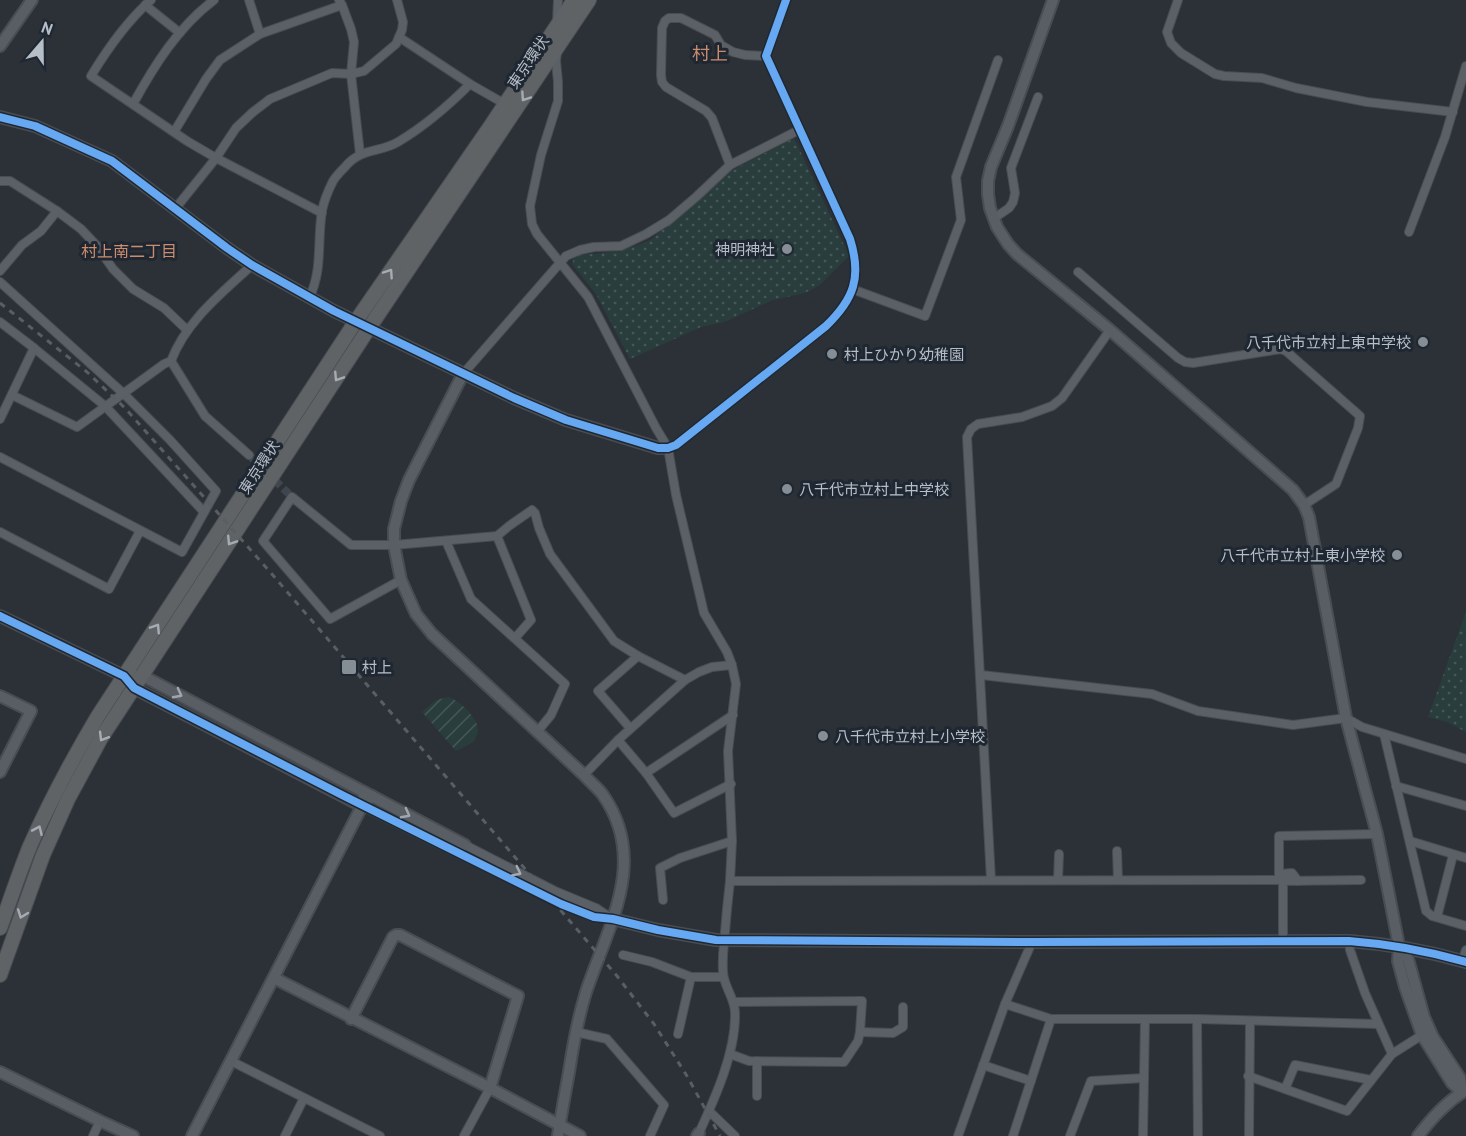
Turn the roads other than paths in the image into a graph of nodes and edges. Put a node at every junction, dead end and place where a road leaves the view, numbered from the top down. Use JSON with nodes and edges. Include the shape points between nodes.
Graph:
{"nodes":[{"id":1,"x":32,"y":0,"type":"edge"},
{"id":2,"x":214,"y":0,"type":"edge"},
{"id":3,"x":249,"y":0,"type":"edge"},
{"id":4,"x":397,"y":0,"type":"edge"},
{"id":5,"x":558,"y":0,"type":"edge"},
{"id":6,"x":574,"y":0,"type":"edge"},
{"id":7,"x":589,"y":0,"type":"edge"},
{"id":8,"x":786,"y":0,"type":"edge"},
{"id":9,"x":1053,"y":0,"type":"edge"},
{"id":10,"x":1178,"y":0,"type":"edge"},
{"id":11,"x":148,"y":2,"type":"edge"},
{"id":12,"x":341,"y":3,"type":"edge"},
{"id":13,"x":557,"y":27,"type":"junction"},
{"id":14,"x":180,"y":33,"type":"junction"},
{"id":15,"x":260,"y":34,"type":"junction"},
{"id":16,"x":399,"y":37,"type":"junction"},
{"id":17,"x":0,"y":46,"type":"edge"},
{"id":18,"x":557,"y":48,"type":"junction"},
{"id":19,"x":766,"y":56,"type":"junction"},
{"id":20,"x":998,"y":60,"type":"dead end"},
{"id":21,"x":1466,"y":66,"type":"edge"},
{"id":22,"x":351,"y":74,"type":"junction"},
{"id":23,"x":470,"y":84,"type":"junction"},
{"id":24,"x":1038,"y":97,"type":"dead end"},
{"id":25,"x":133,"y":104,"type":"junction"},
{"id":26,"x":506,"y":104,"type":"junction"},
{"id":27,"x":1453,"y":112,"type":"junction"},
{"id":28,"x":0,"y":117,"type":"edge"},
{"id":29,"x":799,"y":130,"type":"junction"},
{"id":30,"x":174,"y":132,"type":"junction"},
{"id":31,"x":360,"y":154,"type":"junction"},
{"id":32,"x":216,"y":158,"type":"junction"},
{"id":33,"x":730,"y":165,"type":"junction"},
{"id":34,"x":0,"y":181,"type":"edge"},
{"id":35,"x":176,"y":209,"type":"junction"},
{"id":36,"x":57,"y":211,"type":"junction"},
{"id":37,"x":322,"y":213,"type":"junction"},
{"id":38,"x":993,"y":219,"type":"junction"},
{"id":39,"x":1409,"y":232,"type":"dead end"},
{"id":40,"x":561,"y":262,"type":"junction"},
{"id":41,"x":252,"y":264,"type":"junction"},
{"id":42,"x":0,"y":271,"type":"edge"},
{"id":43,"x":1078,"y":272,"type":"dead end"},
{"id":44,"x":0,"y":282,"type":"edge"},
{"id":45,"x":852,"y":290,"type":"junction"},
{"id":46,"x":309,"y":298,"type":"junction"},
{"id":47,"x":356,"y":321,"type":"junction"},
{"id":48,"x":0,"y":322,"type":"edge"},
{"id":49,"x":369,"y":328,"type":"junction"},
{"id":50,"x":187,"y":330,"type":"junction"},
{"id":51,"x":1110,"y":330,"type":"junction"},
{"id":52,"x":34,"y":348,"type":"junction"},
{"id":53,"x":171,"y":361,"type":"junction"},
{"id":54,"x":463,"y":374,"type":"junction"},
{"id":55,"x":124,"y":394,"type":"junction"},
{"id":56,"x":12,"y":395,"type":"junction"},
{"id":57,"x":105,"y":406,"type":"junction"},
{"id":58,"x":0,"y":419,"type":"edge"},
{"id":59,"x":668,"y":448,"type":"junction"},
{"id":60,"x":249,"y":455,"type":"tunnel mouth"},
{"id":61,"x":0,"y":457,"type":"edge"},
{"id":62,"x":1304,"y":505,"type":"junction"},
{"id":63,"x":204,"y":512,"type":"junction"},
{"id":64,"x":140,"y":531,"type":"junction"},
{"id":65,"x":0,"y":532,"type":"edge"},
{"id":66,"x":497,"y":536,"type":"junction"},
{"id":67,"x":446,"y":541,"type":"junction"},
{"id":68,"x":394,"y":545,"type":"junction"},
{"id":69,"x":400,"y":580,"type":"junction"},
{"id":70,"x":0,"y":616,"type":"edge"},
{"id":71,"x":514,"y":638,"type":"junction"},
{"id":72,"x":638,"y":656,"type":"junction"},
{"id":73,"x":732,"y":665,"type":"junction"},
{"id":74,"x":981,"y":675,"type":"junction"},
{"id":75,"x":124,"y":676,"type":"junction"},
{"id":76,"x":685,"y":680,"type":"junction"},
{"id":77,"x":138,"y":681,"type":"junction"},
{"id":78,"x":0,"y":696,"type":"edge"},
{"id":79,"x":733,"y":715,"type":"junction"},
{"id":80,"x":1346,"y":718,"type":"junction"},
{"id":81,"x":630,"y":728,"type":"junction"},
{"id":82,"x":537,"y":732,"type":"junction"},
{"id":83,"x":1384,"y":734,"type":"junction"},
{"id":84,"x":618,"y":740,"type":"junction"},
{"id":85,"x":1466,"y":759,"type":"edge"},
{"id":86,"x":0,"y":772,"type":"edge"},
{"id":87,"x":646,"y":772,"type":"junction"},
{"id":88,"x":584,"y":775,"type":"junction"},
{"id":89,"x":730,"y":784,"type":"junction"},
{"id":90,"x":1396,"y":786,"type":"junction"},
{"id":91,"x":368,"y":794,"type":"junction"},
{"id":92,"x":362,"y":806,"type":"junction"},
{"id":93,"x":1466,"y":806,"type":"edge"},
{"id":94,"x":1377,"y":834,"type":"junction"},
{"id":95,"x":732,"y":841,"type":"junction"},
{"id":96,"x":1410,"y":842,"type":"junction"},
{"id":97,"x":465,"y":845,"type":"joint"},
{"id":98,"x":1117,"y":851,"type":"dead end"},
{"id":99,"x":1059,"y":854,"type":"dead end"},
{"id":100,"x":1453,"y":855,"type":"junction"},
{"id":101,"x":1466,"y":858,"type":"edge"},
{"id":102,"x":1279,"y":873,"type":"junction"},
{"id":103,"x":991,"y":880,"type":"junction"},
{"id":104,"x":1058,"y":880,"type":"junction"},
{"id":105,"x":1118,"y":880,"type":"junction"},
{"id":106,"x":1361,"y":880,"type":"dead end"},
{"id":107,"x":730,"y":881,"type":"junction"},
{"id":108,"x":1298,"y":881,"type":"junction"},
{"id":109,"x":663,"y":900,"type":"dead end"},
{"id":110,"x":1437,"y":917,"type":"junction"},
{"id":111,"x":613,"y":919,"type":"junction"},
{"id":112,"x":1466,"y":926,"type":"edge"},
{"id":113,"x":0,"y":928,"type":"edge"},
{"id":114,"x":1349,"y":940,"type":"junction"},
{"id":115,"x":1283,"y":941,"type":"junction"},
{"id":116,"x":1032,"y":942,"type":"junction"},
{"id":117,"x":1399,"y":946,"type":"junction"},
{"id":118,"x":623,"y":955,"type":"dead end"},
{"id":119,"x":1465,"y":958,"type":"edge"},
{"id":120,"x":0,"y":975,"type":"edge"},
{"id":121,"x":691,"y":977,"type":"junction"},
{"id":122,"x":723,"y":977,"type":"junction"},
{"id":123,"x":274,"y":978,"type":"junction"},
{"id":124,"x":734,"y":1002,"type":"junction"},
{"id":125,"x":1005,"y":1004,"type":"junction"},
{"id":126,"x":903,"y":1007,"type":"dead end"},
{"id":127,"x":351,"y":1018,"type":"junction"},
{"id":128,"x":1051,"y":1019,"type":"junction"},
{"id":129,"x":1145,"y":1019,"type":"junction"},
{"id":130,"x":1197,"y":1019,"type":"junction"},
{"id":131,"x":1250,"y":1021,"type":"junction"},
{"id":132,"x":1378,"y":1024,"type":"junction"},
{"id":133,"x":576,"y":1032,"type":"junction"},
{"id":134,"x":860,"y":1032,"type":"junction"},
{"id":135,"x":678,"y":1034,"type":"dead end"},
{"id":136,"x":1422,"y":1035,"type":"junction"},
{"id":137,"x":730,"y":1054,"type":"junction"},
{"id":138,"x":1392,"y":1054,"type":"junction"},
{"id":139,"x":231,"y":1061,"type":"junction"},
{"id":140,"x":757,"y":1061,"type":"junction"},
{"id":141,"x":983,"y":1065,"type":"junction"},
{"id":142,"x":0,"y":1072,"type":"edge"},
{"id":143,"x":1248,"y":1076,"type":"junction"},
{"id":144,"x":1144,"y":1078,"type":"junction"},
{"id":145,"x":1371,"y":1080,"type":"junction"},
{"id":146,"x":1031,"y":1081,"type":"junction"},
{"id":147,"x":490,"y":1088,"type":"junction"},
{"id":148,"x":1285,"y":1089,"type":"junction"},
{"id":149,"x":1464,"y":1091,"type":"edge"},
{"id":150,"x":757,"y":1096,"type":"dead end"},
{"id":151,"x":303,"y":1098,"type":"junction"},
{"id":152,"x":709,"y":1111,"type":"junction"},
{"id":153,"x":100,"y":1121,"type":"junction"},
{"id":154,"x":559,"y":1131,"type":"edge"},
{"id":155,"x":698,"y":1134,"type":"edge"},
{"id":156,"x":93,"y":1136,"type":"edge"},
{"id":157,"x":133,"y":1136,"type":"edge"},
{"id":158,"x":192,"y":1136,"type":"edge"},
{"id":159,"x":285,"y":1136,"type":"edge"},
{"id":160,"x":380,"y":1136,"type":"edge"},
{"id":161,"x":464,"y":1136,"type":"edge"},
{"id":162,"x":580,"y":1136,"type":"edge"},
{"id":163,"x":650,"y":1136,"type":"edge"},
{"id":164,"x":735,"y":1136,"type":"edge"},
{"id":165,"x":958,"y":1136,"type":"edge"},
{"id":166,"x":1014,"y":1136,"type":"edge"},
{"id":167,"x":1070,"y":1136,"type":"edge"},
{"id":168,"x":1143,"y":1136,"type":"edge"},
{"id":169,"x":1198,"y":1136,"type":"edge"},
{"id":170,"x":1249,"y":1136,"type":"edge"},
{"id":171,"x":1418,"y":1136,"type":"edge"}],
"edges":[{"from":1,"to":17,"type":"street"},
{"from":2,"to":14,"type":"street"},
{"from":3,"to":15,"type":"street"},
{"from":4,"to":16,"type":"street","via":[[403,22]]},
{"from":5,"to":13,"type":"street"},
{"from":6,"to":13,"type":"highway","name":"東京環状"},
{"from":7,"to":18,"type":"highway","name":"東京環状"},
{"from":8,"to":19,"type":"street"},
{"from":9,"to":38,"type":"street","via":[[991,167],[988,194]]},
{"from":10,"to":27,"type":"street","via":[[1167,32],[1171,43],[1215,74],[1262,78],[1367,102]]},
{"from":11,"to":14,"type":"street"},
{"from":11,"to":25,"type":"street","via":[[110,46],[91,76]]},
{"from":12,"to":15,"type":"street"},
{"from":12,"to":22,"type":"street","via":[[354,42]]},
{"from":13,"to":18,"type":"street"},
{"from":13,"to":26,"type":"highway","name":"東京環状"},
{"from":14,"to":25,"type":"street"},
{"from":15,"to":30,"type":"street","via":[[220,60]]},
{"from":16,"to":22,"type":"street","via":[[364,71]]},
{"from":16,"to":23,"type":"street"},
{"from":18,"to":40,"type":"street","via":[[558,101],[541,155],[530,216],[537,234]]},
{"from":18,"to":49,"type":"highway","name":"東京環状","one_way":true},
{"from":19,"to":29,"type":"street"},
{"from":19,"to":33,"type":"street","via":[[733,52],[721,45],[715,35],[681,18],[669,18],[662,28],[662,82],[712,118]]},
{"from":20,"to":45,"type":"street","via":[[956,177],[961,220],[925,316]]},
{"from":21,"to":27,"type":"street"},
{"from":22,"to":31,"type":"street"},
{"from":22,"to":32,"type":"street","via":[[332,73],[270,99],[236,128]]},
{"from":23,"to":26,"type":"street"},
{"from":23,"to":31,"type":"street","via":[[415,132],[395,144]]},
{"from":24,"to":38,"type":"street","via":[[1011,168],[1013,202]]},
{"from":25,"to":30,"type":"street"},
{"from":47,"to":26,"type":"highway","name":"東京環状","one_way":true},
{"from":27,"to":39,"type":"street"},
{"from":28,"to":35,"type":"street","via":[[35,126],[112,161]]},
{"from":29,"to":33,"type":"street"},
{"from":29,"to":45,"type":"street","via":[[850,239],[856,265]]},
{"from":30,"to":32,"type":"street"},
{"from":31,"to":37,"type":"street","via":[[335,178]]},
{"from":32,"to":35,"type":"street"},
{"from":32,"to":37,"type":"street"},
{"from":33,"to":40,"type":"street","via":[[669,220],[646,234],[621,246],[572,252]]},
{"from":34,"to":36,"type":"street","via":[[10,181]]},
{"from":35,"to":41,"type":"street"},
{"from":36,"to":42,"type":"street"},
{"from":36,"to":50,"type":"street","via":[[81,229],[133,288],[164,308]]},
{"from":37,"to":46,"type":"street","via":[[320,260]]},
{"from":38,"to":51,"type":"street","via":[[1017,254]]},
{"from":40,"to":54,"type":"street"},
{"from":40,"to":59,"type":"street","via":[[588,297]]},
{"from":41,"to":46,"type":"street"},
{"from":41,"to":50,"type":"street"},
{"from":43,"to":62,"type":"street","via":[[1185,362],[1281,349],[1360,416],[1336,484]]},
{"from":44,"to":55,"type":"street"},
{"from":45,"to":59,"type":"street","via":[[826,326]]},
{"from":46,"to":47,"type":"street"},
{"from":47,"to":49,"type":"street"},
{"from":75,"to":47,"type":"highway","name":"東京環状","one_way":true},
{"from":48,"to":52,"type":"street"},
{"from":49,"to":54,"type":"street"},
{"from":49,"to":77,"type":"highway","name":"東京環状","one_way":true},
{"from":50,"to":53,"type":"street"},
{"from":51,"to":62,"type":"street","via":[[1293,490]]},
{"from":51,"to":74,"type":"street","via":[[1062,398],[1052,406],[1022,417],[978,424],[967,437]]},
{"from":52,"to":56,"type":"street"},
{"from":52,"to":57,"type":"street"},
{"from":53,"to":55,"type":"street"},
{"from":53,"to":60,"type":"street","via":[[205,416]]},
{"from":54,"to":59,"type":"street","via":[[566,420]]},
{"from":54,"to":68,"type":"street","via":[[409,480],[397,513]]},
{"from":55,"to":57,"type":"street"},
{"from":55,"to":63,"type":"street","via":[[216,491]]},
{"from":56,"to":57,"type":"street","via":[[77,427]]},
{"from":56,"to":58,"type":"street"},
{"from":57,"to":63,"type":"street"},
{"from":59,"to":73,"type":"street","via":[[704,613]]},
{"from":61,"to":64,"type":"street"},
{"from":62,"to":80,"type":"street"},
{"from":63,"to":64,"type":"street","via":[[182,552]]},
{"from":64,"to":65,"type":"street","via":[[110,589]]},
{"from":66,"to":67,"type":"street"},
{"from":66,"to":71,"type":"street","via":[[531,620]]},
{"from":66,"to":72,"type":"street","via":[[532,510],[550,554],[614,641]]},
{"from":67,"to":68,"type":"street"},
{"from":67,"to":71,"type":"street","via":[[471,599]]},
{"from":68,"to":69,"type":"street"},
{"from":68,"to":69,"type":"street","via":[[351,545],[292,497],[263,541],[330,619]]},
{"from":69,"to":82,"type":"street","via":[[416,614],[432,634]]},
{"from":70,"to":75,"type":"street"},
{"from":71,"to":82,"type":"street","via":[[565,684],[551,715]]},
{"from":72,"to":76,"type":"street"},
{"from":72,"to":81,"type":"street","via":[[598,692]]},
{"from":73,"to":76,"type":"street","via":[[712,667]]},
{"from":73,"to":79,"type":"street","via":[[736,684]]},
{"from":74,"to":80,"type":"street","via":[[1152,694],[1198,711],[1293,725]]},
{"from":74,"to":103,"type":"street"},
{"from":75,"to":77,"type":"street"},
{"from":113,"to":75,"type":"highway","name":"東京環状","one_way":true,"via":[[44,815]]},
{"from":76,"to":81,"type":"street"},
{"from":77,"to":91,"type":"street","one_way":true},
{"from":77,"to":92,"type":"street"},
{"from":77,"to":120,"type":"highway","name":"東京環状","one_way":true,"via":[[68,799],[43,855]]},
{"from":78,"to":86,"type":"street","via":[[31,711]]},
{"from":79,"to":87,"type":"street"},
{"from":79,"to":89,"type":"street","via":[[728,751]]},
{"from":80,"to":83,"type":"street"},
{"from":80,"to":94,"type":"street"},
{"from":81,"to":84,"type":"street"},
{"from":82,"to":88,"type":"street"},
{"from":83,"to":85,"type":"street"},
{"from":83,"to":90,"type":"street"},
{"from":84,"to":87,"type":"street"},
{"from":84,"to":88,"type":"street"},
{"from":87,"to":89,"type":"street","via":[[674,813]]},
{"from":88,"to":111,"type":"street","via":[[603,795],[617,820],[624,850],[625,871]]},
{"from":89,"to":95,"type":"street"},
{"from":90,"to":93,"type":"street"},
{"from":90,"to":96,"type":"street"},
{"from":91,"to":92,"type":"street"},
{"from":91,"to":97,"type":"street","one_way":true},
{"from":92,"to":111,"type":"street","via":[[561,904],[594,917]]},
{"from":92,"to":123,"type":"street"},
{"from":94,"to":102,"type":"street","via":[[1279,836]]},
{"from":94,"to":117,"type":"street"},
{"from":95,"to":107,"type":"street"},
{"from":95,"to":109,"type":"street","via":[[660,868]]},
{"from":96,"to":100,"type":"street"},
{"from":96,"to":110,"type":"street","via":[[1426,911]]},
{"from":97,"to":111,"type":"street","one_way":true},
{"from":98,"to":105,"type":"street"},
{"from":99,"to":104,"type":"street"},
{"from":100,"to":101,"type":"street"},
{"from":100,"to":110,"type":"street"},
{"from":102,"to":105,"type":"street","via":[[1279,880]]},
{"from":102,"to":108,"type":"street","via":[[1293,873]]},
{"from":103,"to":104,"type":"street"},
{"from":103,"to":107,"type":"street"},
{"from":104,"to":105,"type":"street"},
{"from":106,"to":108,"type":"street"},
{"from":107,"to":122,"type":"street","bridge":true},
{"from":108,"to":115,"type":"street","via":[[1283,881]]},
{"from":110,"to":112,"type":"street"},
{"from":111,"to":116,"type":"street","via":[[716,940]]},
{"from":111,"to":133,"type":"street"},
{"from":114,"to":115,"type":"street"},
{"from":114,"to":117,"type":"street"},
{"from":114,"to":132,"type":"street"},
{"from":115,"to":116,"type":"street"},
{"from":116,"to":125,"type":"street"},
{"from":117,"to":119,"type":"street"},
{"from":117,"to":136,"type":"street","via":[[1404,987]]},
{"from":117,"to":149,"type":"street","via":[[1408,959],[1424,1017]]},
{"from":118,"to":121,"type":"street"},
{"from":121,"to":122,"type":"street"},
{"from":121,"to":135,"type":"street"},
{"from":122,"to":124,"type":"street"},
{"from":123,"to":127,"type":"street"},
{"from":123,"to":139,"type":"street"},
{"from":124,"to":134,"type":"street","via":[[862,1001]]},
{"from":124,"to":137,"type":"street"},
{"from":125,"to":128,"type":"street"},
{"from":125,"to":141,"type":"street"},
{"from":126,"to":134,"type":"street","via":[[903,1027],[893,1033]]},
{"from":127,"to":147,"type":"street"},
{"from":127,"to":147,"type":"street","via":[[393,937],[400,935],[518,996]]},
{"from":128,"to":129,"type":"street"},
{"from":128,"to":146,"type":"street"},
{"from":129,"to":130,"type":"street"},
{"from":129,"to":144,"type":"street"},
{"from":130,"to":131,"type":"street"},
{"from":130,"to":169,"type":"street"},
{"from":131,"to":132,"type":"street"},
{"from":131,"to":143,"type":"street"},
{"from":132,"to":138,"type":"street"},
{"from":133,"to":154,"type":"street"},
{"from":133,"to":163,"type":"street","via":[[607,1039],[664,1105]]},
{"from":134,"to":140,"type":"street","via":[[844,1062]]},
{"from":136,"to":138,"type":"street"},
{"from":136,"to":149,"type":"street","via":[[1452,1083]]},
{"from":137,"to":140,"type":"street"},
{"from":137,"to":152,"type":"street"},
{"from":138,"to":145,"type":"street"},
{"from":139,"to":151,"type":"street"},
{"from":139,"to":158,"type":"street"},
{"from":140,"to":150,"type":"street"},
{"from":141,"to":146,"type":"street"},
{"from":141,"to":165,"type":"street"},
{"from":142,"to":153,"type":"street"},
{"from":143,"to":148,"type":"street"},
{"from":143,"to":170,"type":"street"},
{"from":144,"to":167,"type":"street","via":[[1091,1081]]},
{"from":144,"to":168,"type":"street"},
{"from":145,"to":148,"type":"street","via":[[1295,1065]]},
{"from":145,"to":148,"type":"street","via":[[1347,1111]]},
{"from":146,"to":166,"type":"street"},
{"from":147,"to":154,"type":"street"},
{"from":147,"to":161,"type":"street"},
{"from":149,"to":171,"type":"street","via":[[1437,1112]]},
{"from":151,"to":159,"type":"street"},
{"from":151,"to":160,"type":"street"},
{"from":152,"to":155,"type":"street"},
{"from":152,"to":164,"type":"street"},
{"from":153,"to":156,"type":"street"},
{"from":153,"to":157,"type":"street"},
{"from":154,"to":162,"type":"street"}]}
